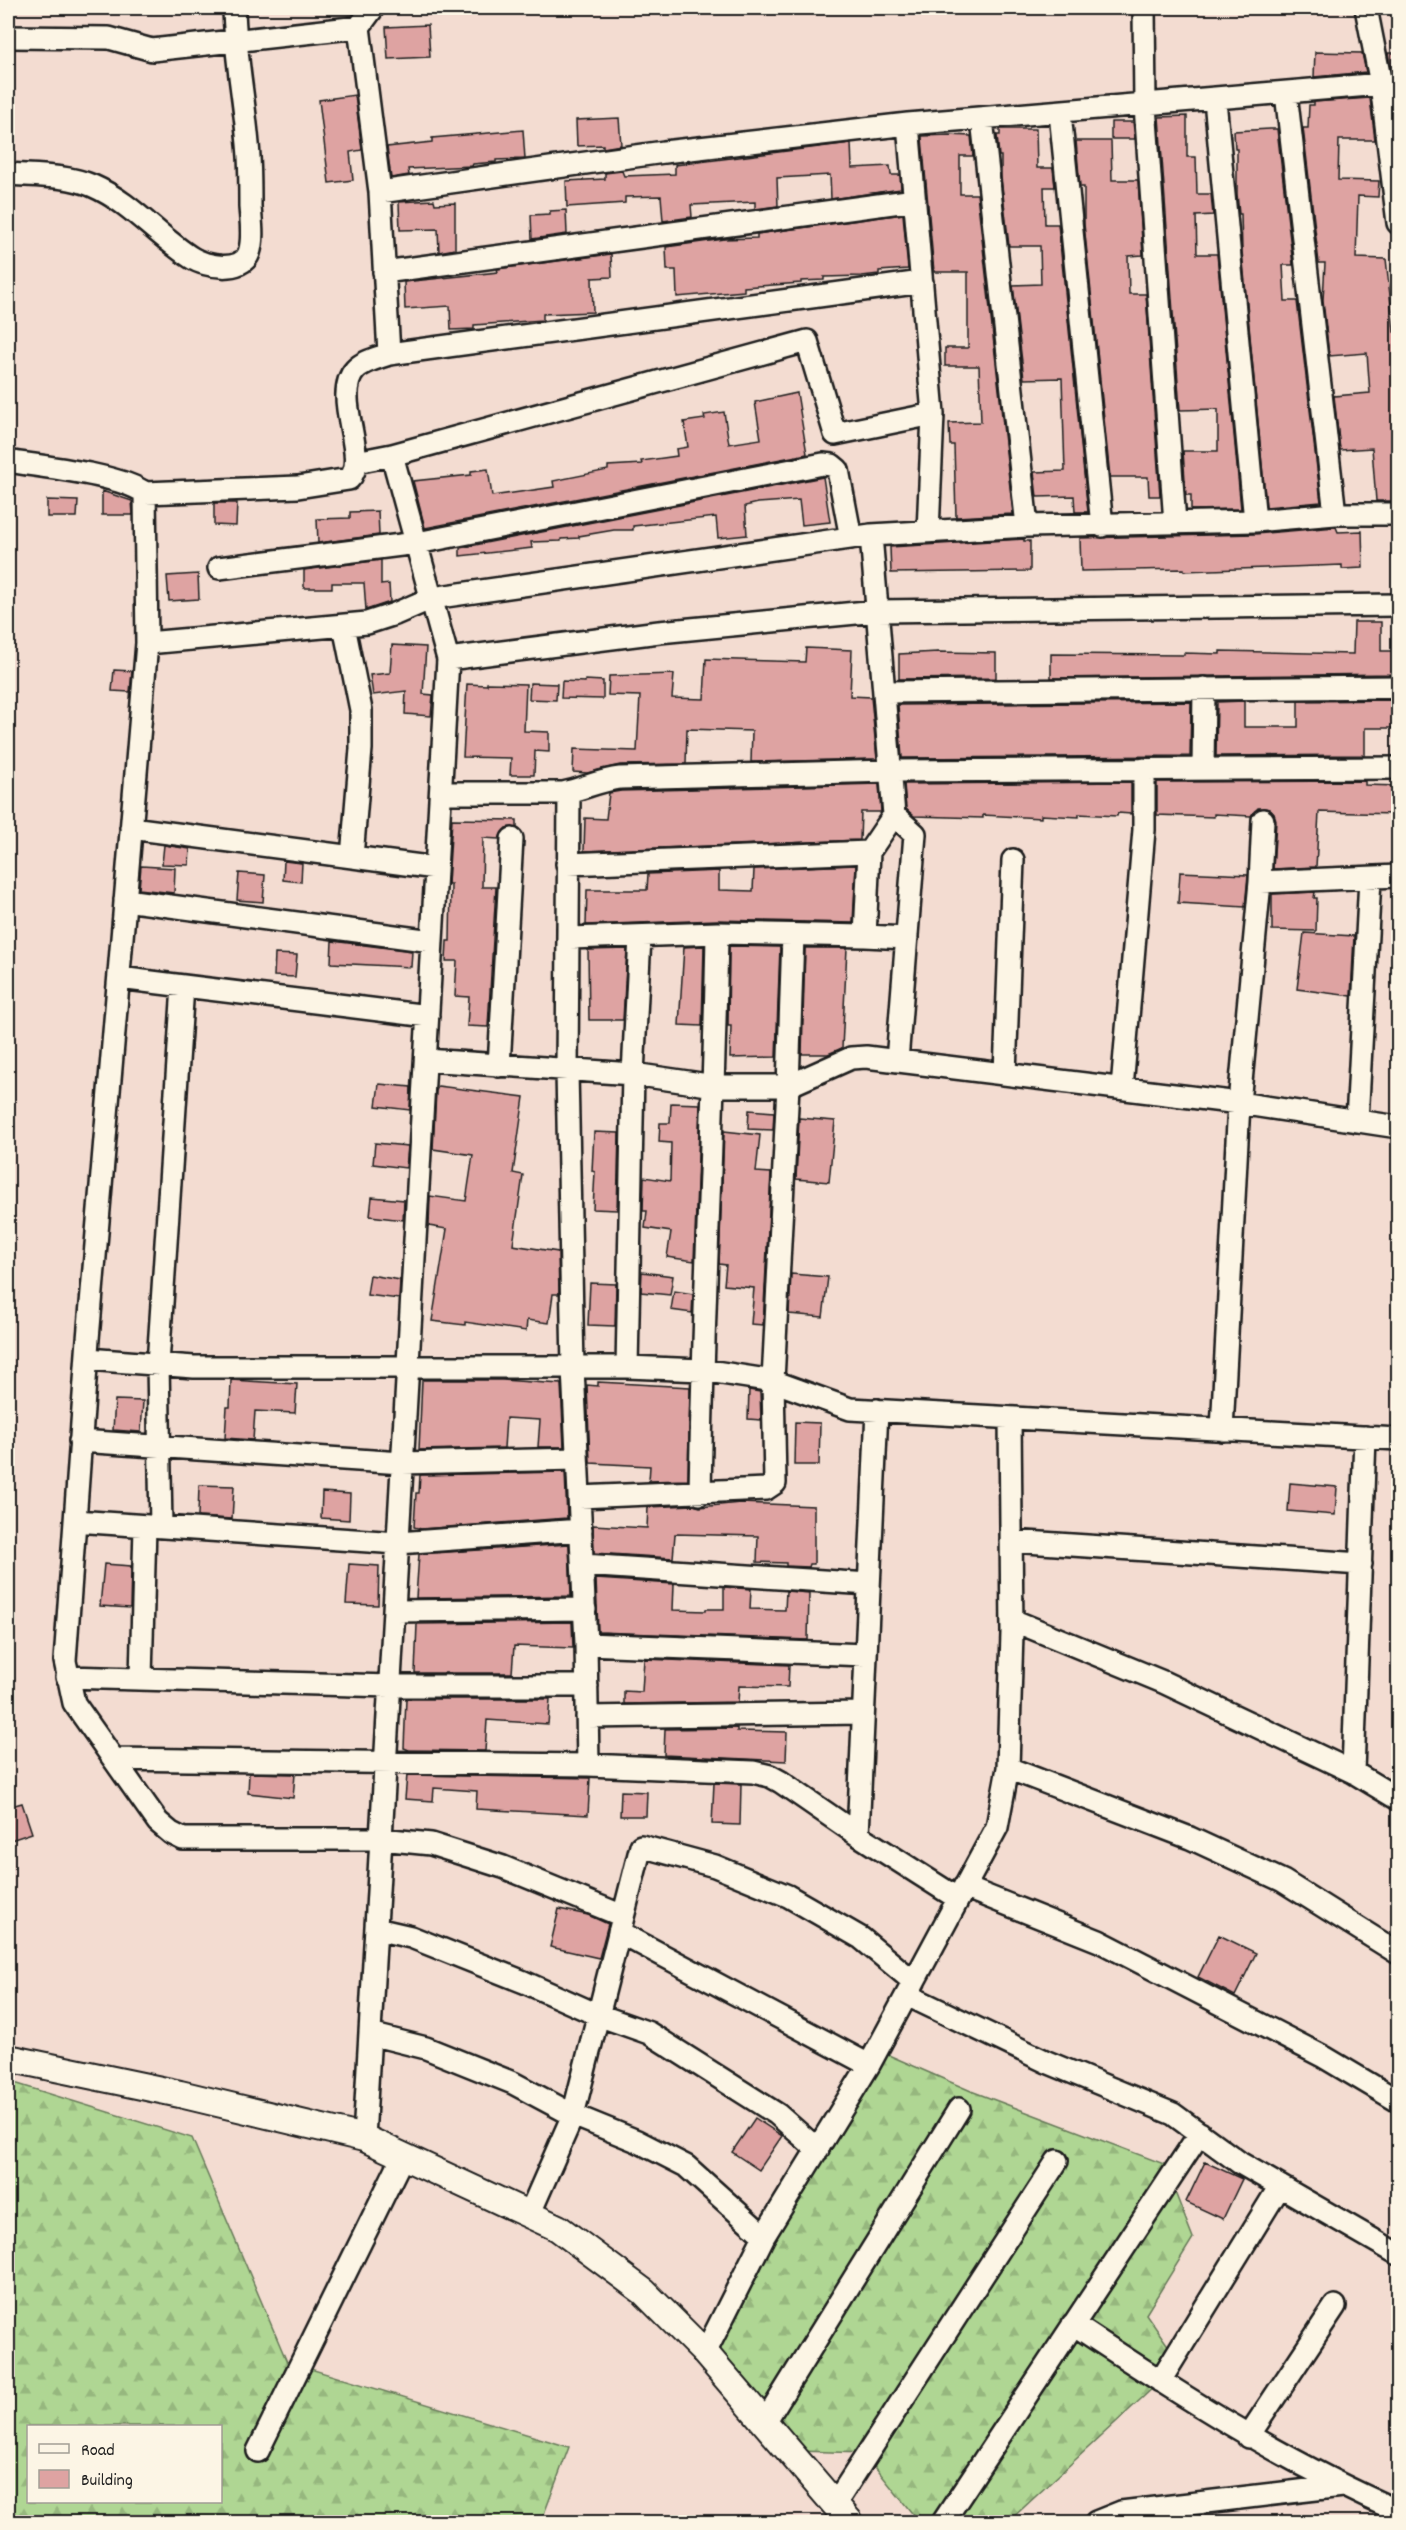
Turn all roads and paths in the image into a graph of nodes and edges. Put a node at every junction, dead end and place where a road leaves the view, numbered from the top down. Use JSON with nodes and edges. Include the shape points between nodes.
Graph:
{"nodes":[{"id":1,"x":234,"y":8,"type":"edge"},
{"id":2,"x":373,"y":8,"type":"edge"},
{"id":3,"x":1144,"y":8,"type":"edge"},
{"id":4,"x":1366,"y":8,"type":"edge"},
{"id":5,"x":359,"y":27,"type":"junction"},
{"id":6,"x":8,"y":37,"type":"edge"},
{"id":7,"x":235,"y":40,"type":"junction"},
{"id":8,"x":1381,"y":84,"type":"junction"},
{"id":9,"x":1286,"y":93,"type":"junction"},
{"id":10,"x":1215,"y":100,"type":"junction"},
{"id":11,"x":1144,"y":106,"type":"junction"},
{"id":12,"x":1060,"y":113,"type":"junction"},
{"id":13,"x":982,"y":118,"type":"junction"},
{"id":14,"x":908,"y":124,"type":"junction"},
{"id":15,"x":8,"y":174,"type":"edge"},
{"id":16,"x":380,"y":192,"type":"junction"},
{"id":17,"x":915,"y":200,"type":"junction"},
{"id":18,"x":1398,"y":223,"type":"edge"},
{"id":19,"x":384,"y":272,"type":"junction"},
{"id":20,"x":922,"y":282,"type":"junction"},
{"id":21,"x":389,"y":354,"type":"junction"},
{"id":22,"x":933,"y":414,"type":"junction"},
{"id":23,"x":835,"y":434,"type":"junction"},
{"id":24,"x":392,"y":454,"type":"junction"},
{"id":25,"x":8,"y":461,"type":"edge"},
{"id":26,"x":356,"y":462,"type":"junction"},
{"id":27,"x":838,"y":470,"type":"junction"},
{"id":28,"x":145,"y":493,"type":"junction"},
{"id":29,"x":1335,"y":514,"type":"junction"},
{"id":30,"x":1398,"y":514,"type":"edge"},
{"id":31,"x":1255,"y":521,"type":"junction"},
{"id":32,"x":1175,"y":523,"type":"junction"},
{"id":33,"x":1027,"y":526,"type":"junction"},
{"id":34,"x":1102,"y":526,"type":"junction"},
{"id":35,"x":928,"y":532,"type":"junction"},
{"id":36,"x":861,"y":537,"type":"junction"},
{"id":37,"x":417,"y":543,"type":"junction"},
{"id":38,"x":219,"y":568,"type":"dead end"},
{"id":39,"x":432,"y":598,"type":"junction"},
{"id":40,"x":1398,"y":605,"type":"edge"},
{"id":41,"x":877,"y":611,"type":"junction"},
{"id":42,"x":344,"y":626,"type":"junction"},
{"id":43,"x":147,"y":643,"type":"junction"},
{"id":44,"x":448,"y":658,"type":"junction"},
{"id":45,"x":1398,"y":687,"type":"edge"},
{"id":46,"x":1204,"y":688,"type":"junction"},
{"id":47,"x":884,"y":692,"type":"junction"},
{"id":48,"x":1398,"y":768,"type":"edge"},
{"id":49,"x":1144,"y":769,"type":"junction"},
{"id":50,"x":1203,"y":769,"type":"junction"},
{"id":51,"x":890,"y":771,"type":"junction"},
{"id":52,"x":569,"y":792,"type":"junction"},
{"id":53,"x":441,"y":793,"type":"junction"},
{"id":54,"x":894,"y":815,"type":"junction"},
{"id":55,"x":1263,"y":820,"type":"dead end"},
{"id":56,"x":131,"y":828,"type":"junction"},
{"id":57,"x":512,"y":838,"type":"dead end"},
{"id":58,"x":868,"y":852,"type":"junction"},
{"id":59,"x":352,"y":857,"type":"junction"},
{"id":60,"x":1012,"y":860,"type":"dead end"},
{"id":61,"x":567,"y":864,"type":"junction"},
{"id":62,"x":436,"y":868,"type":"junction"},
{"id":63,"x":1398,"y":876,"type":"edge"},
{"id":64,"x":1370,"y":879,"type":"junction"},
{"id":65,"x":1260,"y":882,"type":"junction"},
{"id":66,"x":125,"y":900,"type":"junction"},
{"id":67,"x":717,"y":933,"type":"junction"},
{"id":68,"x":793,"y":935,"type":"junction"},
{"id":69,"x":865,"y":936,"type":"junction"},
{"id":70,"x":640,"y":937,"type":"junction"},
{"id":71,"x":570,"y":938,"type":"junction"},
{"id":72,"x":907,"y":938,"type":"junction"},
{"id":73,"x":432,"y":941,"type":"junction"},
{"id":74,"x":118,"y":978,"type":"junction"},
{"id":75,"x":183,"y":986,"type":"junction"},
{"id":76,"x":428,"y":1016,"type":"junction"},
{"id":77,"x":426,"y":1060,"type":"junction"},
{"id":78,"x":897,"y":1061,"type":"junction"},
{"id":79,"x":499,"y":1066,"type":"junction"},
{"id":80,"x":567,"y":1071,"type":"junction"},
{"id":81,"x":633,"y":1074,"type":"junction"},
{"id":82,"x":1005,"y":1074,"type":"junction"},
{"id":83,"x":715,"y":1086,"type":"junction"},
{"id":84,"x":788,"y":1086,"type":"junction"},
{"id":85,"x":1122,"y":1088,"type":"junction"},
{"id":86,"x":1239,"y":1103,"type":"junction"},
{"id":87,"x":1357,"y":1121,"type":"junction"},
{"id":88,"x":1398,"y":1127,"type":"edge"},
{"id":89,"x":87,"y":1359,"type":"junction"},
{"id":90,"x":158,"y":1364,"type":"junction"},
{"id":91,"x":627,"y":1367,"type":"junction"},
{"id":92,"x":408,"y":1368,"type":"junction"},
{"id":93,"x":573,"y":1368,"type":"junction"},
{"id":94,"x":702,"y":1370,"type":"junction"},
{"id":95,"x":773,"y":1381,"type":"junction"},
{"id":96,"x":877,"y":1410,"type":"junction"},
{"id":97,"x":1010,"y":1418,"type":"junction"},
{"id":98,"x":1222,"y":1430,"type":"junction"},
{"id":99,"x":1365,"y":1437,"type":"junction"},
{"id":100,"x":1398,"y":1439,"type":"edge"},
{"id":101,"x":80,"y":1442,"type":"junction"},
{"id":102,"x":159,"y":1447,"type":"junction"},
{"id":103,"x":577,"y":1459,"type":"junction"},
{"id":104,"x":402,"y":1463,"type":"junction"},
{"id":105,"x":700,"y":1494,"type":"junction"},
{"id":106,"x":579,"y":1497,"type":"junction"},
{"id":107,"x":75,"y":1521,"type":"junction"},
{"id":108,"x":153,"y":1526,"type":"junction"},
{"id":109,"x":581,"y":1530,"type":"junction"},
{"id":110,"x":1011,"y":1541,"type":"junction"},
{"id":111,"x":398,"y":1543,"type":"junction"},
{"id":112,"x":1361,"y":1564,"type":"junction"},
{"id":113,"x":583,"y":1565,"type":"junction"},
{"id":114,"x":869,"y":1584,"type":"junction"},
{"id":115,"x":585,"y":1609,"type":"junction"},
{"id":116,"x":394,"y":1611,"type":"junction"},
{"id":117,"x":1012,"y":1620,"type":"junction"},
{"id":118,"x":586,"y":1644,"type":"junction"},
{"id":119,"x":866,"y":1655,"type":"junction"},
{"id":120,"x":66,"y":1677,"type":"junction"},
{"id":121,"x":141,"y":1678,"type":"junction"},
{"id":122,"x":390,"y":1686,"type":"junction"},
{"id":123,"x":587,"y":1686,"type":"junction"},
{"id":124,"x":863,"y":1713,"type":"junction"},
{"id":125,"x":588,"y":1717,"type":"junction"},
{"id":126,"x":114,"y":1759,"type":"junction"},
{"id":127,"x":385,"y":1764,"type":"junction"},
{"id":128,"x":588,"y":1765,"type":"junction"},
{"id":129,"x":1008,"y":1768,"type":"junction"},
{"id":130,"x":1353,"y":1772,"type":"junction"},
{"id":131,"x":1398,"y":1799,"type":"edge"},
{"id":132,"x":858,"y":1836,"type":"junction"},
{"id":133,"x":381,"y":1839,"type":"junction"},
{"id":134,"x":960,"y":1892,"type":"junction"},
{"id":135,"x":621,"y":1924,"type":"junction"},
{"id":136,"x":376,"y":1929,"type":"junction"},
{"id":137,"x":1398,"y":1953,"type":"edge"},
{"id":138,"x":910,"y":1989,"type":"junction"},
{"id":139,"x":598,"y":2015,"type":"junction"},
{"id":140,"x":370,"y":2034,"type":"junction"},
{"id":141,"x":8,"y":2058,"type":"edge"},
{"id":142,"x":868,"y":2065,"type":"junction"},
{"id":143,"x":1398,"y":2101,"type":"edge"},
{"id":144,"x":959,"y":2109,"type":"dead end"},
{"id":145,"x":573,"y":2115,"type":"junction"},
{"id":146,"x":1200,"y":2133,"type":"junction"},
{"id":147,"x":364,"y":2138,"type":"junction"},
{"id":148,"x":818,"y":2150,"type":"junction"},
{"id":149,"x":403,"y":2156,"type":"junction"},
{"id":150,"x":1058,"y":2161,"type":"dead end"},
{"id":151,"x":1280,"y":2186,"type":"junction"},
{"id":152,"x":529,"y":2215,"type":"junction"},
{"id":153,"x":764,"y":2236,"type":"junction"},
{"id":154,"x":1398,"y":2254,"type":"edge"},
{"id":155,"x":1335,"y":2306,"type":"dead end"},
{"id":156,"x":1073,"y":2324,"type":"junction"},
{"id":157,"x":705,"y":2353,"type":"junction"},
{"id":158,"x":1160,"y":2381,"type":"junction"},
{"id":159,"x":765,"y":2422,"type":"junction"},
{"id":160,"x":1248,"y":2437,"type":"junction"},
{"id":161,"x":258,"y":2451,"type":"dead end"},
{"id":162,"x":1342,"y":2486,"type":"junction"},
{"id":163,"x":1398,"y":2511,"type":"edge"},
{"id":164,"x":843,"y":2513,"type":"edge"},
{"id":165,"x":1106,"y":2521,"type":"edge"},
{"id":166,"x":943,"y":2523,"type":"edge"}],
"edges":[{"from":1,"to":7,"type":"street"},
{"from":2,"to":5,"type":"street"},
{"from":3,"to":11,"type":"street"},
{"from":4,"to":8,"type":"street"},
{"from":5,"to":7,"type":"street"},
{"from":5,"to":16,"type":"street"},
{"from":6,"to":7,"type":"street","via":[[109,38],[152,50]]},
{"from":7,"to":15,"type":"street","via":[[249,157],[251,235],[244,260],[219,266],[192,258],[128,206],[89,184]]},
{"from":8,"to":9,"type":"street"},
{"from":8,"to":18,"type":"street"},
{"from":9,"to":10,"type":"street"},
{"from":9,"to":29,"type":"street"},
{"from":10,"to":11,"type":"street"},
{"from":10,"to":31,"type":"street"},
{"from":11,"to":12,"type":"street"},
{"from":11,"to":32,"type":"street"},
{"from":12,"to":13,"type":"street"},
{"from":12,"to":34,"type":"street"},
{"from":13,"to":14,"type":"street"},
{"from":13,"to":33,"type":"street"},
{"from":14,"to":16,"type":"street","via":[[664,152]]},
{"from":14,"to":17,"type":"street"},
{"from":16,"to":19,"type":"street"},
{"from":17,"to":19,"type":"street"},
{"from":17,"to":20,"type":"street"},
{"from":19,"to":21,"type":"street"},
{"from":20,"to":21,"type":"street"},
{"from":20,"to":22,"type":"street"},
{"from":21,"to":26,"type":"street","via":[[353,371],[348,416]]},
{"from":22,"to":23,"type":"street"},
{"from":22,"to":35,"type":"street"},
{"from":23,"to":24,"type":"street","via":[[807,341]]},
{"from":23,"to":27,"type":"street"},
{"from":24,"to":26,"type":"street"},
{"from":24,"to":37,"type":"street"},
{"from":25,"to":28,"type":"street","via":[[109,479]]},
{"from":26,"to":28,"type":"street","via":[[349,479],[298,487]]},
{"from":27,"to":36,"type":"street"},
{"from":27,"to":37,"type":"street","via":[[823,464]]},
{"from":28,"to":43,"type":"street"},
{"from":29,"to":30,"type":"street"},
{"from":29,"to":31,"type":"street"},
{"from":31,"to":32,"type":"street"},
{"from":32,"to":34,"type":"street"},
{"from":33,"to":34,"type":"street"},
{"from":33,"to":35,"type":"street"},
{"from":35,"to":36,"type":"street"},
{"from":36,"to":39,"type":"street"},
{"from":36,"to":41,"type":"street"},
{"from":37,"to":38,"type":"street"},
{"from":37,"to":39,"type":"street"},
{"from":39,"to":42,"type":"street","via":[[367,623]]},
{"from":39,"to":44,"type":"street"},
{"from":40,"to":41,"type":"street"},
{"from":41,"to":44,"type":"street"},
{"from":41,"to":47,"type":"street"},
{"from":42,"to":43,"type":"street"},
{"from":42,"to":59,"type":"street","via":[[360,710]]},
{"from":43,"to":56,"type":"street"},
{"from":44,"to":53,"type":"street"},
{"from":45,"to":46,"type":"street"},
{"from":46,"to":47,"type":"street"},
{"from":46,"to":50,"type":"street"},
{"from":47,"to":51,"type":"street"},
{"from":48,"to":50,"type":"street"},
{"from":49,"to":50,"type":"street"},
{"from":49,"to":51,"type":"street"},
{"from":49,"to":85,"type":"street","via":[[1144,830]]},
{"from":51,"to":52,"type":"street","via":[[620,778],[605,779]]},
{"from":51,"to":54,"type":"street"},
{"from":52,"to":53,"type":"street"},
{"from":52,"to":61,"type":"street"},
{"from":53,"to":62,"type":"street"},
{"from":54,"to":58,"type":"street"},
{"from":54,"to":72,"type":"street","via":[[915,834]]},
{"from":55,"to":65,"type":"street"},
{"from":56,"to":59,"type":"street"},
{"from":56,"to":66,"type":"street"},
{"from":57,"to":79,"type":"street"},
{"from":58,"to":61,"type":"street"},
{"from":58,"to":69,"type":"street"},
{"from":59,"to":62,"type":"street"},
{"from":60,"to":82,"type":"street"},
{"from":61,"to":71,"type":"street"},
{"from":62,"to":73,"type":"street"},
{"from":63,"to":64,"type":"street"},
{"from":64,"to":65,"type":"street"},
{"from":64,"to":87,"type":"street"},
{"from":65,"to":86,"type":"street"},
{"from":66,"to":73,"type":"street"},
{"from":66,"to":74,"type":"street"},
{"from":67,"to":68,"type":"street"},
{"from":67,"to":70,"type":"street"},
{"from":67,"to":83,"type":"street"},
{"from":68,"to":69,"type":"street"},
{"from":68,"to":84,"type":"street"},
{"from":69,"to":72,"type":"street"},
{"from":70,"to":71,"type":"street"},
{"from":70,"to":81,"type":"street"},
{"from":71,"to":80,"type":"street"},
{"from":72,"to":78,"type":"street"},
{"from":73,"to":76,"type":"street"},
{"from":74,"to":75,"type":"street"},
{"from":74,"to":89,"type":"street"},
{"from":75,"to":76,"type":"street"},
{"from":75,"to":90,"type":"street"},
{"from":76,"to":77,"type":"street"},
{"from":77,"to":79,"type":"street"},
{"from":77,"to":92,"type":"street"},
{"from":78,"to":82,"type":"street"},
{"from":78,"to":84,"type":"street","via":[[850,1059]]},
{"from":79,"to":80,"type":"street"},
{"from":80,"to":81,"type":"street"},
{"from":80,"to":93,"type":"street"},
{"from":81,"to":83,"type":"street"},
{"from":81,"to":91,"type":"street"},
{"from":82,"to":85,"type":"street"},
{"from":83,"to":84,"type":"street"},
{"from":83,"to":94,"type":"street"},
{"from":84,"to":95,"type":"street"},
{"from":85,"to":86,"type":"street"},
{"from":86,"to":87,"type":"street"},
{"from":86,"to":98,"type":"street"},
{"from":87,"to":88,"type":"street"},
{"from":89,"to":90,"type":"street"},
{"from":89,"to":101,"type":"street"},
{"from":90,"to":92,"type":"street"},
{"from":90,"to":102,"type":"street"},
{"from":91,"to":93,"type":"street"},
{"from":91,"to":94,"type":"street"},
{"from":92,"to":93,"type":"street"},
{"from":92,"to":104,"type":"street"},
{"from":93,"to":103,"type":"street"},
{"from":94,"to":95,"type":"street"},
{"from":94,"to":105,"type":"street"},
{"from":95,"to":96,"type":"street","via":[[849,1409]]},
{"from":95,"to":105,"type":"street","via":[[773,1486]]},
{"from":96,"to":97,"type":"street"},
{"from":96,"to":114,"type":"street"},
{"from":97,"to":98,"type":"street"},
{"from":97,"to":110,"type":"street"},
{"from":98,"to":99,"type":"street"},
{"from":99,"to":100,"type":"street"},
{"from":99,"to":112,"type":"street"},
{"from":101,"to":102,"type":"street"},
{"from":101,"to":107,"type":"street"},
{"from":102,"to":104,"type":"street"},
{"from":102,"to":108,"type":"street"},
{"from":103,"to":104,"type":"street"},
{"from":103,"to":106,"type":"street"},
{"from":104,"to":111,"type":"street"},
{"from":105,"to":106,"type":"street"},
{"from":106,"to":109,"type":"street"},
{"from":107,"to":108,"type":"street"},
{"from":107,"to":120,"type":"street"},
{"from":108,"to":111,"type":"street"},
{"from":108,"to":121,"type":"street"},
{"from":109,"to":111,"type":"street"},
{"from":109,"to":113,"type":"street"},
{"from":110,"to":112,"type":"street"},
{"from":110,"to":117,"type":"street"},
{"from":111,"to":116,"type":"street"},
{"from":112,"to":130,"type":"street"},
{"from":113,"to":114,"type":"street"},
{"from":113,"to":115,"type":"street"},
{"from":114,"to":119,"type":"street"},
{"from":115,"to":116,"type":"street"},
{"from":115,"to":118,"type":"street"},
{"from":116,"to":122,"type":"street"},
{"from":117,"to":129,"type":"street"},
{"from":117,"to":130,"type":"street","via":[[1163,1682]]},
{"from":118,"to":119,"type":"street"},
{"from":118,"to":123,"type":"street"},
{"from":119,"to":124,"type":"street"},
{"from":120,"to":121,"type":"street"},
{"from":120,"to":126,"type":"street","via":[[74,1703]]},
{"from":121,"to":122,"type":"street"},
{"from":122,"to":123,"type":"street"},
{"from":122,"to":127,"type":"street"},
{"from":123,"to":125,"type":"street"},
{"from":124,"to":125,"type":"street"},
{"from":124,"to":132,"type":"street"},
{"from":125,"to":128,"type":"street"},
{"from":126,"to":127,"type":"street"},
{"from":126,"to":133,"type":"street","via":[[158,1822],[183,1839]]},
{"from":127,"to":128,"type":"street"},
{"from":127,"to":133,"type":"street"},
{"from":128,"to":132,"type":"street","via":[[770,1776]]},
{"from":129,"to":134,"type":"street","via":[[996,1827]]},
{"from":129,"to":137,"type":"street","via":[[1190,1838],[1283,1881]]},
{"from":130,"to":131,"type":"street"},
{"from":132,"to":134,"type":"street"},
{"from":133,"to":135,"type":"street","via":[[431,1844],[503,1868]]},
{"from":133,"to":136,"type":"street"},
{"from":134,"to":138,"type":"street"},
{"from":134,"to":143,"type":"street","via":[[1099,1941],[1324,2057]]},
{"from":135,"to":138,"type":"street","via":[[640,1846],[716,1866],[788,1896],[861,1938]]},
{"from":135,"to":139,"type":"street"},
{"from":135,"to":142,"type":"street"},
{"from":136,"to":139,"type":"street","via":[[411,1937]]},
{"from":136,"to":140,"type":"street"},
{"from":138,"to":142,"type":"street"},
{"from":138,"to":146,"type":"street","via":[[1047,2062],[1173,2114]]},
{"from":139,"to":145,"type":"street"},
{"from":139,"to":148,"type":"street","via":[[649,2032],[777,2114]]},
{"from":140,"to":145,"type":"street","via":[[426,2048],[513,2083]]},
{"from":140,"to":147,"type":"street"},
{"from":141,"to":147,"type":"street"},
{"from":142,"to":148,"type":"street"},
{"from":144,"to":159,"type":"street"},
{"from":145,"to":152,"type":"street"},
{"from":145,"to":153,"type":"street","via":[[686,2166]]},
{"from":146,"to":151,"type":"street"},
{"from":146,"to":156,"type":"street"},
{"from":147,"to":149,"type":"street"},
{"from":148,"to":153,"type":"street"},
{"from":149,"to":152,"type":"street"},
{"from":149,"to":161,"type":"street"},
{"from":150,"to":164,"type":"street"},
{"from":151,"to":154,"type":"street"},
{"from":151,"to":158,"type":"street"},
{"from":152,"to":157,"type":"street","via":[[558,2228],[644,2292]]},
{"from":153,"to":157,"type":"street"},
{"from":155,"to":160,"type":"street"},
{"from":156,"to":158,"type":"street"},
{"from":156,"to":166,"type":"street"},
{"from":157,"to":159,"type":"street"},
{"from":158,"to":160,"type":"street"},
{"from":159,"to":164,"type":"street"},
{"from":160,"to":162,"type":"street"},
{"from":162,"to":163,"type":"street"},
{"from":162,"to":165,"type":"street","via":[[1121,2512]]}]}
